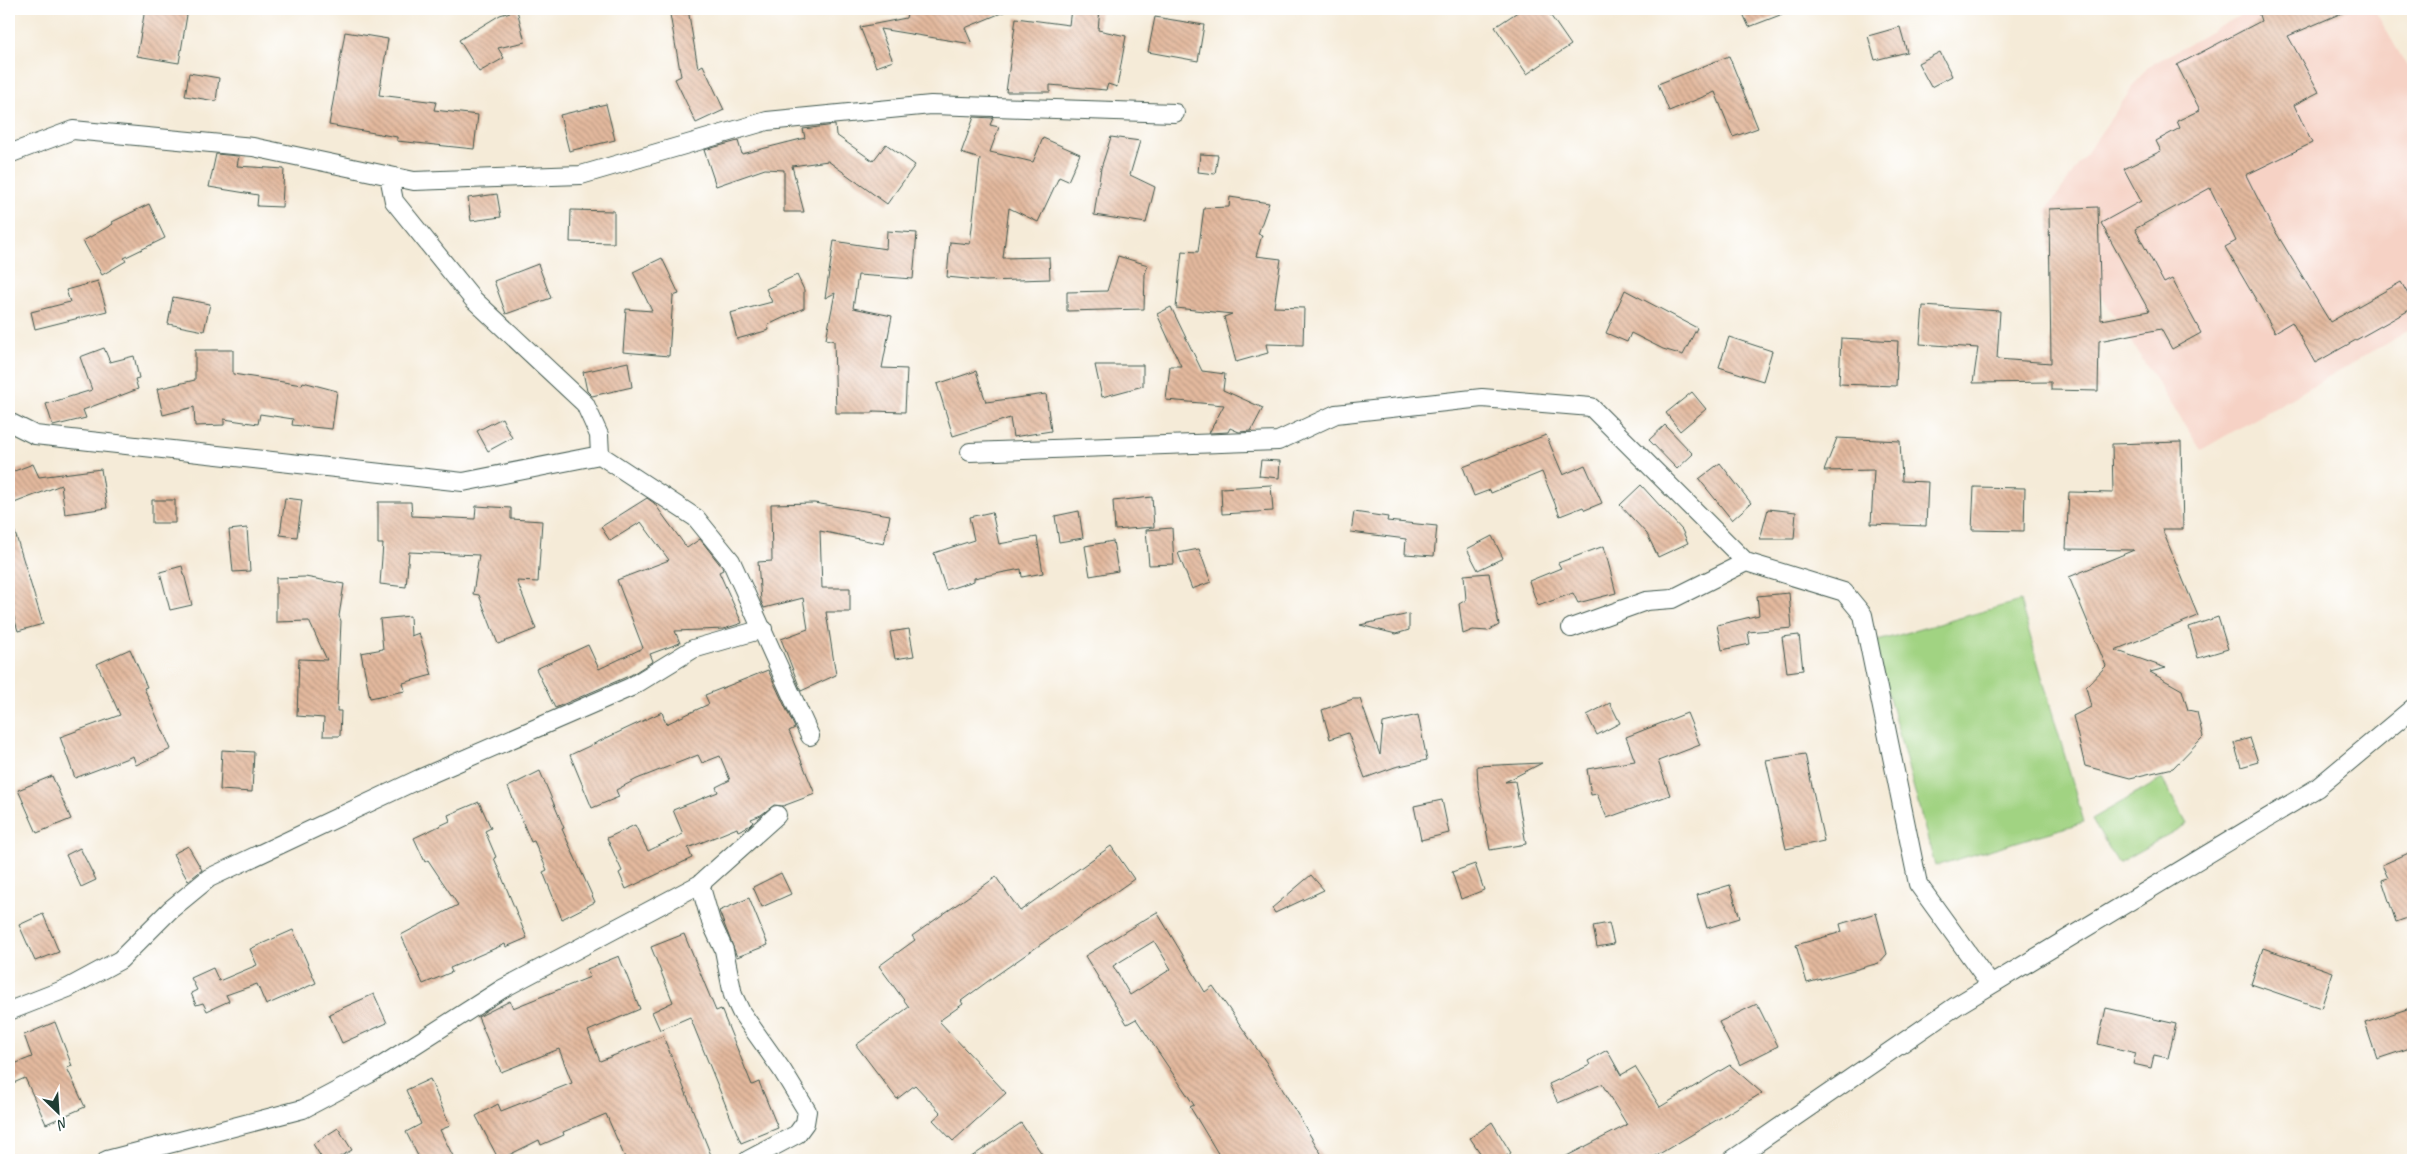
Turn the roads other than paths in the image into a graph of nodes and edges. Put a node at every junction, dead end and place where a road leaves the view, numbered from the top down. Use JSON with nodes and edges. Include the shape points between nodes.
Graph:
{"nodes":[{"id":1,"x":1175,"y":114,"type":"dead end"},
{"id":2,"x":9,"y":154,"type":"edge"},
{"id":3,"x":389,"y":176,"type":"junction"},
{"id":4,"x":9,"y":422,"type":"edge"},
{"id":5,"x":970,"y":452,"type":"dead end"},
{"id":6,"x":600,"y":455,"type":"junction"},
{"id":7,"x":1746,"y":562,"type":"junction"},
{"id":8,"x":1571,"y":628,"type":"dead end"},
{"id":9,"x":764,"y":629,"type":"junction"},
{"id":10,"x":2413,"y":711,"type":"edge"},
{"id":11,"x":810,"y":736,"type":"dead end"},
{"id":12,"x":777,"y":815,"type":"dead end"},
{"id":13,"x":700,"y":884,"type":"junction"},
{"id":14,"x":1991,"y":984,"type":"junction"},
{"id":15,"x":9,"y":1011,"type":"edge"},
{"id":16,"x":107,"y":1160,"type":"edge"},
{"id":17,"x":748,"y":1160,"type":"edge"},
{"id":18,"x":1732,"y":1160,"type":"edge"}],
"edges":[{"from":1,"to":3,"type":"street","via":[[931,105],[767,121],[581,175],[414,182]]},
{"from":2,"to":3,"type":"street","via":[[73,130],[253,147]]},
{"from":3,"to":6,"type":"street","via":[[394,201],[474,299],[585,404],[599,435]]},
{"from":4,"to":6,"type":"street","via":[[35,435],[463,482]]},
{"from":5,"to":7,"type":"street","via":[[1278,441],[1336,414],[1482,398],[1591,407]]},
{"from":6,"to":9,"type":"street","via":[[696,518],[732,562]]},
{"from":7,"to":8,"type":"street","via":[[1672,599],[1646,601]]},
{"from":7,"to":14,"type":"street","via":[[1844,592],[1863,616],[1918,884]]},
{"from":9,"to":11,"type":"street"},
{"from":9,"to":15,"type":"street","via":[[693,649],[631,687],[419,779],[209,878],[170,910],[120,960],[68,988]]},
{"from":10,"to":14,"type":"street","via":[[2317,788]]},
{"from":12,"to":13,"type":"street"},
{"from":13,"to":16,"type":"street","via":[[502,989],[369,1074],[303,1109]]},
{"from":13,"to":17,"type":"street","via":[[711,922],[724,950],[733,995],[741,1012],[807,1111],[805,1123],[796,1134]]},
{"from":14,"to":18,"type":"street"}]}
